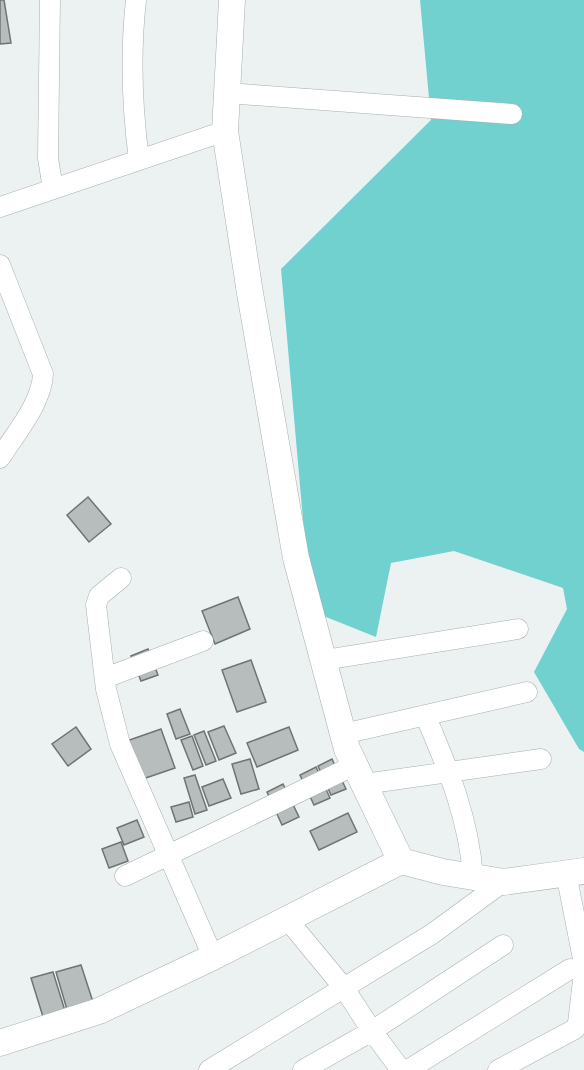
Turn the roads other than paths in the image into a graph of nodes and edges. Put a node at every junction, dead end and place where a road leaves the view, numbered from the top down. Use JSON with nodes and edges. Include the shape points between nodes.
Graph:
{"nodes":[{"id":1,"x":50,"y":0,"type":"edge"},
{"id":2,"x":136,"y":0,"type":"edge"},
{"id":3,"x":232,"y":0,"type":"edge"},
{"id":4,"x":227,"y":93,"type":"junction"},
{"id":5,"x":512,"y":114,"type":"dead end"},
{"id":6,"x":225,"y":131,"type":"junction"},
{"id":7,"x":140,"y":160,"type":"junction"},
{"id":8,"x":53,"y":189,"type":"junction"},
{"id":9,"x":0,"y":207,"type":"edge"},
{"id":10,"x":0,"y":265,"type":"edge"},
{"id":11,"x":1,"y":454,"type":"edge"},
{"id":12,"x":121,"y":578,"type":"dead end"},
{"id":13,"x":518,"y":630,"type":"dead end"},
{"id":14,"x":203,"y":641,"type":"dead end"},
{"id":15,"x":324,"y":660,"type":"junction"},
{"id":16,"x":105,"y":678,"type":"junction"},
{"id":17,"x":527,"y":692,"type":"dead end"},
{"id":18,"x":425,"y":715,"type":"junction"},
{"id":19,"x":343,"y":734,"type":"junction"},
{"id":20,"x":542,"y":759,"type":"dead end"},
{"id":21,"x":449,"y":772,"type":"junction"},
{"id":22,"x":360,"y":775,"type":"junction"},
{"id":23,"x":168,"y":856,"type":"junction"},
{"id":24,"x":401,"y":861,"type":"junction"},
{"id":25,"x":575,"y":872,"type":"edge"},
{"id":26,"x":125,"y":876,"type":"dead end"},
{"id":27,"x":473,"y":877,"type":"junction"},
{"id":28,"x":502,"y":882,"type":"junction"},
{"id":29,"x":287,"y":919,"type":"junction"},
{"id":30,"x":503,"y":945,"type":"dead end"},
{"id":31,"x":213,"y":957,"type":"junction"},
{"id":32,"x":579,"y":968,"type":"edge"},
{"id":33,"x":344,"y":988,"type":"junction"},
{"id":34,"x":372,"y":1031,"type":"junction"},
{"id":35,"x":0,"y":1043,"type":"edge"},
{"id":36,"x":209,"y":1070,"type":"edge"},
{"id":37,"x":303,"y":1070,"type":"edge"},
{"id":38,"x":401,"y":1070,"type":"edge"},
{"id":39,"x":408,"y":1070,"type":"edge"},
{"id":40,"x":498,"y":1070,"type":"edge"}],
"edges":[{"from":1,"to":8,"type":"street","via":[[48,158]]},
{"from":2,"to":7,"type":"street","via":[[132,29],[133,110]]},
{"from":3,"to":4,"type":"street"},
{"from":4,"to":5,"type":"street"},
{"from":4,"to":6,"type":"street"},
{"from":6,"to":7,"type":"street"},
{"from":6,"to":15,"type":"street","via":[[296,558]]},
{"from":7,"to":8,"type":"street"},
{"from":8,"to":9,"type":"street"},
{"from":10,"to":11,"type":"street","via":[[43,374],[38,399]]},
{"from":12,"to":16,"type":"street","via":[[99,596],[96,605]]},
{"from":13,"to":15,"type":"street"},
{"from":14,"to":16,"type":"street"},
{"from":15,"to":19,"type":"street"},
{"from":16,"to":23,"type":"street","via":[[120,744]]},
{"from":17,"to":18,"type":"street"},
{"from":18,"to":19,"type":"street"},
{"from":18,"to":21,"type":"street"},
{"from":19,"to":22,"type":"street"},
{"from":20,"to":21,"type":"street"},
{"from":21,"to":22,"type":"street"},
{"from":21,"to":27,"type":"street","via":[[466,825]]},
{"from":22,"to":23,"type":"street"},
{"from":22,"to":24,"type":"street"},
{"from":23,"to":26,"type":"street"},
{"from":23,"to":31,"type":"street"},
{"from":24,"to":27,"type":"street"},
{"from":24,"to":29,"type":"street"},
{"from":25,"to":28,"type":"street"},
{"from":25,"to":32,"type":"street"},
{"from":27,"to":28,"type":"street"},
{"from":28,"to":33,"type":"street","via":[[432,934]]},
{"from":29,"to":31,"type":"street"},
{"from":29,"to":33,"type":"street"},
{"from":30,"to":34,"type":"street"},
{"from":31,"to":35,"type":"street","via":[[99,1011]]},
{"from":32,"to":39,"type":"street"},
{"from":32,"to":40,"type":"street","via":[[575,1029]]},
{"from":33,"to":34,"type":"street"},
{"from":33,"to":36,"type":"street"},
{"from":34,"to":37,"type":"street"},
{"from":34,"to":38,"type":"street"}]}
